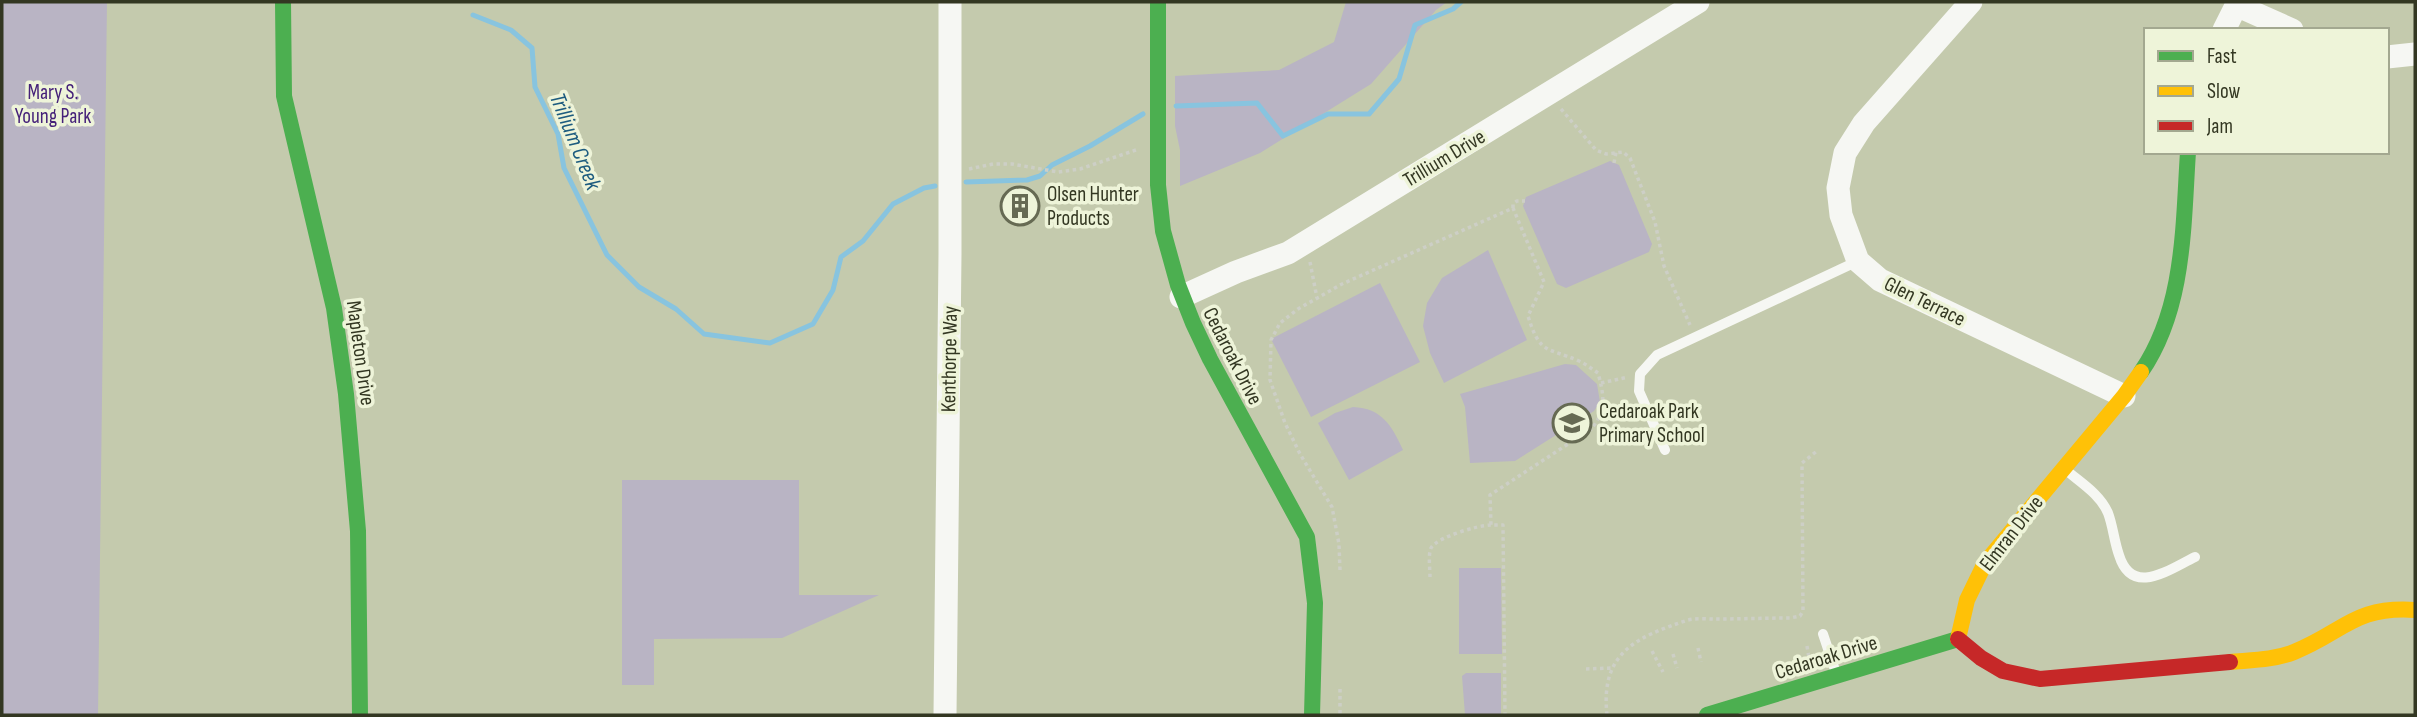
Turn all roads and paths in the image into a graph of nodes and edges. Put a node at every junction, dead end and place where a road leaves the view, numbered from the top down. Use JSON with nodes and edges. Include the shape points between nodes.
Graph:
{"nodes":[{"id":1,"x":283,"y":2,"type":"edge"},
{"id":2,"x":950,"y":2,"type":"edge"},
{"id":3,"x":1158,"y":2,"type":"edge"},
{"id":4,"x":1699,"y":2,"type":"edge"},
{"id":5,"x":1971,"y":2,"type":"edge"},
{"id":6,"x":2237,"y":3,"type":"edge"},
{"id":7,"x":2225,"y":28,"type":"edge"},
{"id":8,"x":2288,"y":28,"type":"edge"},
{"id":9,"x":2415,"y":54,"type":"edge"},
{"id":10,"x":2389,"y":57,"type":"edge"},
{"id":11,"x":1549,"y":94,"type":"junction"},
{"id":12,"x":1158,"y":149,"type":"junction"},
{"id":13,"x":1616,"y":152,"type":"junction"},
{"id":14,"x":2188,"y":154,"type":"edge"},
{"id":15,"x":1614,"y":163,"type":"dead end"},
{"id":16,"x":950,"y":173,"type":"junction"},
{"id":17,"x":1525,"y":201,"type":"dead end"},
{"id":18,"x":1513,"y":208,"type":"junction"},
{"id":19,"x":1307,"y":242,"type":"junction"},
{"id":20,"x":1858,"y":261,"type":"junction"},
{"id":21,"x":1181,"y":298,"type":"junction"},
{"id":22,"x":1317,"y":298,"type":"junction"},
{"id":23,"x":1686,"y":313,"type":"dead end"},
{"id":24,"x":1640,"y":374,"type":"junction"},
{"id":25,"x":1601,"y":383,"type":"junction"},
{"id":26,"x":2124,"y":396,"type":"junction"},
{"id":27,"x":1665,"y":450,"type":"dead end"},
{"id":28,"x":1817,"y":451,"type":"dead end"},
{"id":29,"x":2064,"y":468,"type":"junction"},
{"id":30,"x":1491,"y":525,"type":"junction"},
{"id":31,"x":2195,"y":558,"type":"dead end"},
{"id":32,"x":1340,"y":570,"type":"dead end"},
{"id":33,"x":1430,"y":577,"type":"dead end"},
{"id":34,"x":2415,"y":610,"type":"edge"},
{"id":35,"x":1799,"y":616,"type":"junction"},
{"id":36,"x":1803,"y":621,"type":"dead end"},
{"id":37,"x":1823,"y":634,"type":"dead end"},
{"id":38,"x":1958,"y":639,"type":"junction"},
{"id":39,"x":1698,"y":648,"type":"dead end"},
{"id":40,"x":1652,"y":651,"type":"dead end"},
{"id":41,"x":1673,"y":654,"type":"dead end"},
{"id":42,"x":1700,"y":662,"type":"dead end"},
{"id":43,"x":1613,"y":668,"type":"junction"},
{"id":44,"x":1677,"y":668,"type":"dead end"},
{"id":45,"x":1586,"y":669,"type":"dead end"},
{"id":46,"x":1663,"y":672,"type":"dead end"},
{"id":47,"x":1836,"y":676,"type":"junction"},
{"id":48,"x":360,"y":715,"type":"edge"},
{"id":49,"x":945,"y":715,"type":"edge"},
{"id":50,"x":1312,"y":715,"type":"edge"},
{"id":51,"x":1505,"y":715,"type":"edge"},
{"id":52,"x":1607,"y":715,"type":"edge"},
{"id":53,"x":1707,"y":715,"type":"edge"}],
"edges":[{"from":1,"to":48,"type":"street","name":"Mapleton Drive","via":[[284,96],[334,308],[346,394],[358,531]]},
{"from":2,"to":16,"type":"street","name":"Kenthorpe Way"},
{"from":3,"to":12,"type":"street","name":"Cedaroak Drive"},
{"from":4,"to":11,"type":"street","name":"Trillium Drive"},
{"from":5,"to":20,"type":"street","via":[[1864,123],[1846,153],[1839,201]]},
{"from":6,"to":7,"type":"street"},
{"from":6,"to":8,"type":"street"},
{"from":9,"to":10,"type":"street"},
{"from":11,"to":13,"type":"path","via":[[1597,149],[1605,154]]},
{"from":11,"to":19,"type":"street","name":"Trillium Drive"},
{"from":12,"to":16,"type":"path","via":[[1129,151],[1058,172],[993,164]]},
{"from":12,"to":21,"type":"street","name":"Cedaroak Drive","via":[[1165,243]]},
{"from":13,"to":15,"type":"path"},
{"from":13,"to":23,"type":"path","via":[[1630,158],[1655,222],[1668,276]]},
{"from":14,"to":26,"type":"street","name":"Elmran Drive","via":[[2174,302],[2154,352]]},
{"from":16,"to":49,"type":"street","name":"Kenthorpe Way"},
{"from":17,"to":18,"type":"path","via":[[1517,201]]},
{"from":18,"to":22,"type":"path"},
{"from":18,"to":25,"type":"path","via":[[1544,282],[1528,316],[1534,334],[1555,354],[1580,361],[1598,373]]},
{"from":19,"to":21,"type":"street","name":"Trillium Drive"},
{"from":19,"to":22,"type":"path"},
{"from":20,"to":24,"type":"lane","via":[[1657,355]]},
{"from":20,"to":26,"type":"street","name":"Glen Terrace","via":[[1880,280]]},
{"from":21,"to":50,"type":"street","name":"Cedaroak Drive","via":[[1214,370],[1307,537],[1316,590]]},
{"from":22,"to":32,"type":"path","via":[[1280,323],[1273,334],[1270,380],[1300,454],[1332,507]]},
{"from":24,"to":25,"type":"path"},
{"from":24,"to":27,"type":"lane","via":[[1639,391]]},
{"from":25,"to":30,"type":"path","via":[[1603,408],[1598,421],[1490,495]]},
{"from":26,"to":29,"type":"street","name":"Elmran Drive"},
{"from":28,"to":35,"type":"path","via":[[1802,463],[1803,611]]},
{"from":29,"to":31,"type":"lane","via":[[2099,498],[2129,574],[2142,579],[2158,576]]},
{"from":29,"to":38,"type":"street","name":"Elmran Drive","via":[[1977,576]]},
{"from":30,"to":33,"type":"path","via":[[1470,528],[1435,544]]},
{"from":30,"to":51,"type":"path","via":[[1503,525]]},
{"from":34,"to":38,"type":"street","via":[[2393,608],[2361,615],[2308,646],[2275,658],[2056,679],[2029,679],[2004,672]]},
{"from":35,"to":36,"type":"path"},
{"from":35,"to":43,"type":"path","via":[[1689,620],[1633,643]]},
{"from":37,"to":47,"type":"lane"},
{"from":38,"to":47,"type":"street","name":"Cedaroak Drive"},
{"from":39,"to":42,"type":"path"},
{"from":40,"to":46,"type":"path"},
{"from":41,"to":44,"type":"path"},
{"from":43,"to":45,"type":"path"},
{"from":43,"to":52,"type":"path","via":[[1605,690]]},
{"from":47,"to":53,"type":"street","name":"Cedaroak Drive"}]}
